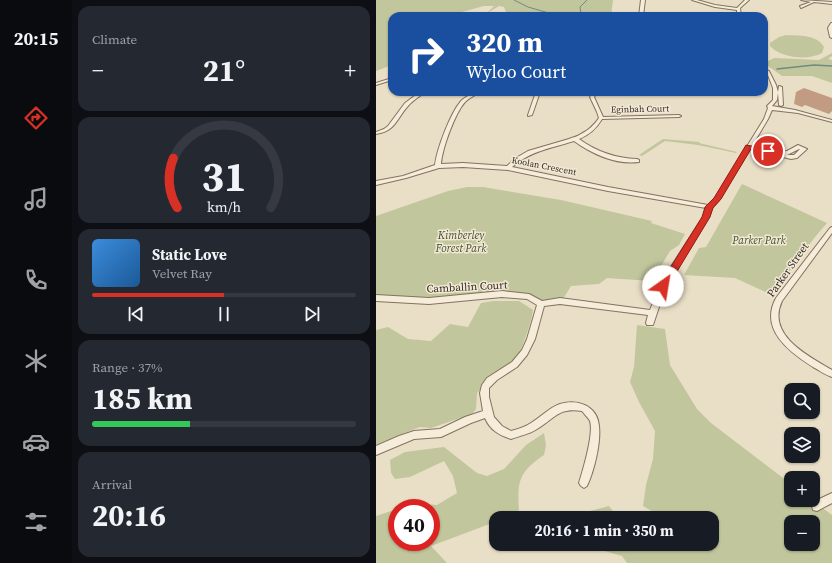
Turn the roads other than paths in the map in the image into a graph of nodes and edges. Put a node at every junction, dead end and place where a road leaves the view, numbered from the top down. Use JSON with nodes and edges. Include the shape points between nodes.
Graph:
{"nodes":[{"id":1,"x":643,"y":0,"type":"edge"},
{"id":2,"x":694,"y":0,"type":"edge"},
{"id":3,"x":747,"y":0,"type":"edge"},
{"id":4,"x":803,"y":0,"type":"edge"},
{"id":5,"x":813,"y":2,"type":"junction"},
{"id":6,"x":832,"y":3,"type":"edge"},
{"id":7,"x":711,"y":5,"type":"junction"},
{"id":8,"x":801,"y":7,"type":"dead end"},
{"id":9,"x":705,"y":8,"type":"dead end"},
{"id":10,"x":738,"y":9,"type":"junction"},
{"id":11,"x":642,"y":12,"type":"edge"},
{"id":12,"x":738,"y":12,"type":"edge"},
{"id":13,"x":832,"y":24,"type":"edge"},
{"id":14,"x":832,"y":37,"type":"edge"},
{"id":15,"x":768,"y":74,"type":"edge"},
{"id":16,"x":388,"y":80,"type":"edge"},
{"id":17,"x":776,"y":83,"type":"junction"},
{"id":18,"x":376,"y":84,"type":"edge"},
{"id":19,"x":418,"y":96,"type":"edge"},
{"id":20,"x":471,"y":96,"type":"edge"},
{"id":21,"x":537,"y":96,"type":"edge"},
{"id":22,"x":593,"y":96,"type":"edge"},
{"id":23,"x":771,"y":106,"type":"junction"},
{"id":24,"x":781,"y":108,"type":"junction"},
{"id":25,"x":530,"y":115,"type":"dead end"},
{"id":26,"x":679,"y":116,"type":"dead end"},
{"id":27,"x":601,"y":118,"type":"junction"},
{"id":28,"x":766,"y":119,"type":"junction"},
{"id":29,"x":832,"y":121,"type":"edge"},
{"id":30,"x":376,"y":133,"type":"edge"},
{"id":31,"x":574,"y":138,"type":"junction"},
{"id":32,"x":749,"y":147,"type":"junction"},
{"id":33,"x":778,"y":153,"type":"dead end"},
{"id":34,"x":637,"y":161,"type":"dead end"},
{"id":35,"x":438,"y":166,"type":"junction"},
{"id":36,"x":508,"y":168,"type":"junction"},
{"id":37,"x":376,"y":183,"type":"edge"},
{"id":38,"x":709,"y":207,"type":"junction"},
{"id":39,"x":832,"y":229,"type":"edge"},
{"id":40,"x":376,"y":298,"type":"edge"},
{"id":41,"x":541,"y":304,"type":"junction"},
{"id":42,"x":652,"y":313,"type":"junction"},
{"id":43,"x":650,"y":323,"type":"dead end"},
{"id":44,"x":832,"y":374,"type":"edge"},
{"id":45,"x":488,"y":413,"type":"junction"},
{"id":46,"x":376,"y":452,"type":"edge"},
{"id":47,"x":584,"y":483,"type":"dead end"},
{"id":48,"x":832,"y":498,"type":"edge"},
{"id":49,"x":820,"y":504,"type":"edge"}],
"edges":[{"from":1,"to":11,"type":"street"},
{"from":2,"to":7,"type":"street"},
{"from":3,"to":10,"type":"street","via":[[740,4]]},
{"from":4,"to":5,"type":"street"},
{"from":5,"to":6,"type":"street"},
{"from":5,"to":8,"type":"street"},
{"from":7,"to":9,"type":"street"},
{"from":7,"to":10,"type":"street"},
{"from":10,"to":12,"type":"street"},
{"from":13,"to":14,"type":"street"},
{"from":15,"to":17,"type":"street"},
{"from":16,"to":18,"type":"street"},
{"from":17,"to":23,"type":"street","via":[[776,94]]},
{"from":17,"to":24,"type":"street"},
{"from":19,"to":30,"type":"street","via":[[405,106],[391,128]]},
{"from":20,"to":35,"type":"street","via":[[459,108],[441,150]]},
{"from":21,"to":25,"type":"street"},
{"from":22,"to":27,"type":"street","via":[[592,100],[599,108]]},
{"from":23,"to":24,"type":"street"},
{"from":23,"to":28,"type":"street"},
{"from":24,"to":28,"type":"street"},
{"from":24,"to":29,"type":"street"},
{"from":26,"to":27,"type":"street","name":"Eginbah Court"},
{"from":27,"to":31,"type":"street","via":[[590,131]]},
{"from":28,"to":32,"type":"street"},
{"from":31,"to":34,"type":"street","via":[[600,155]]},
{"from":31,"to":36,"type":"street","via":[[526,153]]},
{"from":32,"to":33,"type":"street"},
{"from":32,"to":38,"type":"street","via":[[717,199]]},
{"from":35,"to":36,"type":"street","name":"Koolan Crescent"},
{"from":35,"to":37,"type":"street","name":"Koolan Crescent"},
{"from":36,"to":38,"type":"street","name":"Koolan Crescent"},
{"from":38,"to":42,"type":"street","via":[[706,217],[663,286]]},
{"from":39,"to":44,"type":"street","name":"Parker Street","via":[[779,300],[775,316],[778,330],[787,343]]},
{"from":40,"to":41,"type":"street","name":"Camballin Court","via":[[430,301],[502,294],[529,297]]},
{"from":41,"to":42,"type":"street","via":[[560,301]]},
{"from":41,"to":45,"type":"street","via":[[526,350],[509,369],[495,376],[487,384],[484,393]]},
{"from":42,"to":43,"type":"street"},
{"from":45,"to":46,"type":"street","via":[[441,433],[414,435],[402,439]]},
{"from":45,"to":47,"type":"street","via":[[493,425],[501,432],[512,435],[533,427],[560,408],[584,408],[595,422]]},
{"from":48,"to":49,"type":"street"}]}
